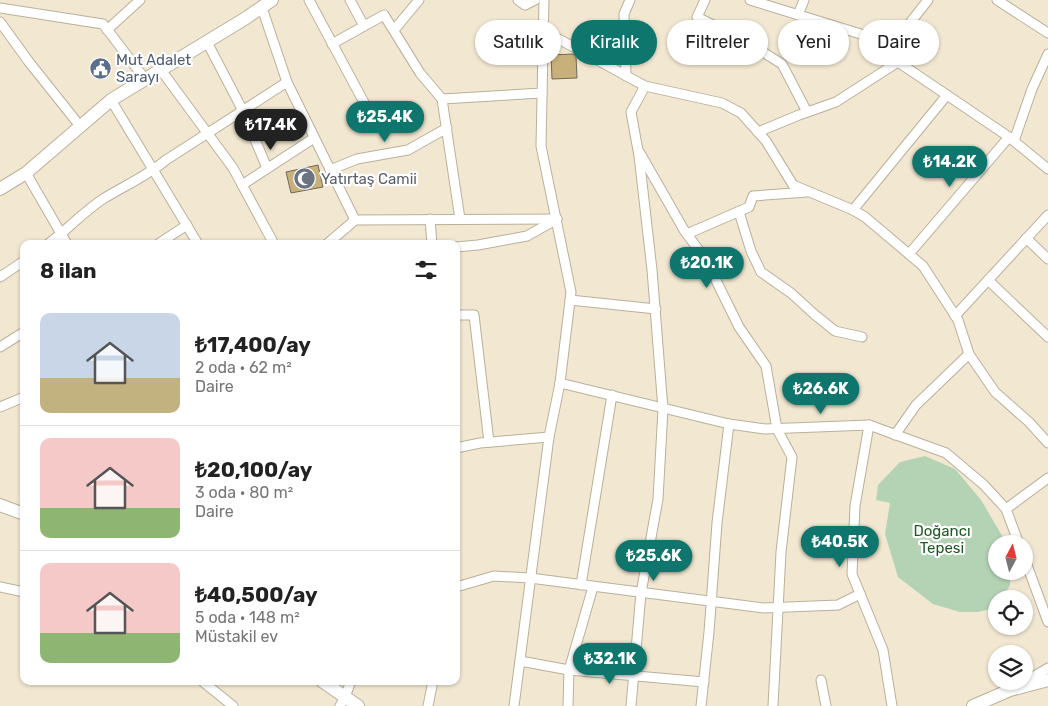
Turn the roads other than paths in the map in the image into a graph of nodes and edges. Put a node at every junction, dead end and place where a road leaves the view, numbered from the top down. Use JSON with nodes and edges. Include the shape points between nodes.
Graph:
{"nodes":[{"id":1,"x":140,"y":0,"type":"edge"},
{"id":2,"x":309,"y":0,"type":"edge"},
{"id":3,"x":350,"y":0,"type":"edge"},
{"id":4,"x":419,"y":0,"type":"edge"},
{"id":5,"x":518,"y":0,"type":"edge"},
{"id":6,"x":535,"y":0,"type":"edge"},
{"id":7,"x":544,"y":0,"type":"edge"},
{"id":8,"x":630,"y":0,"type":"edge"},
{"id":9,"x":705,"y":0,"type":"edge"},
{"id":10,"x":750,"y":0,"type":"edge"},
{"id":11,"x":804,"y":0,"type":"edge"},
{"id":12,"x":928,"y":0,"type":"edge"},
{"id":13,"x":997,"y":0,"type":"edge"},
{"id":14,"x":267,"y":4,"type":"edge"},
{"id":15,"x":0,"y":8,"type":"edge"},
{"id":16,"x":798,"y":16,"type":"junction"},
{"id":17,"x":544,"y":20,"type":"edge"},
{"id":18,"x":912,"y":20,"type":"edge"},
{"id":19,"x":0,"y":22,"type":"edge"},
{"id":20,"x":364,"y":26,"type":"junction"},
{"id":21,"x":107,"y":30,"type":"junction"},
{"id":22,"x":394,"y":30,"type":"junction"},
{"id":23,"x":1048,"y":33,"type":"edge"},
{"id":24,"x":859,"y":34,"type":"edge"},
{"id":25,"x":561,"y":41,"type":"edge"},
{"id":26,"x":207,"y":42,"type":"junction"},
{"id":27,"x":332,"y":44,"type":"junction"},
{"id":28,"x":1048,"y":54,"type":"edge"},
{"id":29,"x":543,"y":65,"type":"edge"},
{"id":30,"x":893,"y":65,"type":"edge"},
{"id":31,"x":902,"y":65,"type":"edge"},
{"id":32,"x":161,"y":70,"type":"junction"},
{"id":33,"x":626,"y":76,"type":"junction"},
{"id":34,"x":145,"y":79,"type":"junction"},
{"id":35,"x":287,"y":82,"type":"junction"},
{"id":36,"x":645,"y":86,"type":"junction"},
{"id":37,"x":542,"y":93,"type":"junction"},
{"id":38,"x":947,"y":96,"type":"junction"},
{"id":39,"x":442,"y":99,"type":"junction"},
{"id":40,"x":112,"y":100,"type":"junction"},
{"id":41,"x":243,"y":111,"type":"junction"},
{"id":42,"x":807,"y":112,"type":"junction"},
{"id":43,"x":375,"y":123,"type":"dead end"},
{"id":44,"x":80,"y":126,"type":"junction"},
{"id":45,"x":447,"y":128,"type":"junction"},
{"id":46,"x":758,"y":132,"type":"junction"},
{"id":47,"x":208,"y":134,"type":"junction"},
{"id":48,"x":314,"y":138,"type":"junction"},
{"id":49,"x":1011,"y":139,"type":"junction"},
{"id":50,"x":638,"y":149,"type":"junction"},
{"id":51,"x":267,"y":168,"type":"junction"},
{"id":52,"x":154,"y":170,"type":"junction"},
{"id":53,"x":330,"y":170,"type":"junction"},
{"id":54,"x":1048,"y":170,"type":"edge"},
{"id":55,"x":26,"y":173,"type":"junction"},
{"id":56,"x":242,"y":185,"type":"junction"},
{"id":57,"x":0,"y":189,"type":"edge"},
{"id":58,"x":809,"y":192,"type":"junction"},
{"id":59,"x":853,"y":210,"type":"junction"},
{"id":60,"x":739,"y":212,"type":"junction"},
{"id":61,"x":1048,"y":215,"type":"edge"},
{"id":62,"x":430,"y":219,"type":"junction"},
{"id":63,"x":460,"y":219,"type":"junction"},
{"id":64,"x":557,"y":219,"type":"junction"},
{"id":65,"x":354,"y":220,"type":"junction"},
{"id":66,"x":187,"y":225,"type":"junction"},
{"id":67,"x":62,"y":234,"type":"junction"},
{"id":68,"x":687,"y":234,"type":"junction"},
{"id":69,"x":1026,"y":238,"type":"junction"},
{"id":70,"x":54,"y":240,"type":"edge"},
{"id":71,"x":65,"y":240,"type":"edge"},
{"id":72,"x":164,"y":240,"type":"edge"},
{"id":73,"x":196,"y":240,"type":"edge"},
{"id":74,"x":272,"y":240,"type":"edge"},
{"id":75,"x":332,"y":240,"type":"edge"},
{"id":76,"x":432,"y":240,"type":"edge"},
{"id":77,"x":460,"y":247,"type":"edge"},
{"id":78,"x":909,"y":254,"type":"junction"},
{"id":79,"x":1048,"y":259,"type":"edge"},
{"id":80,"x":20,"y":264,"type":"edge"},
{"id":81,"x":0,"y":277,"type":"edge"},
{"id":82,"x":988,"y":280,"type":"junction"},
{"id":83,"x":570,"y":300,"type":"junction"},
{"id":84,"x":656,"y":309,"type":"junction"},
{"id":85,"x":460,"y":315,"type":"edge"},
{"id":86,"x":955,"y":316,"type":"junction"},
{"id":87,"x":20,"y":334,"type":"edge"},
{"id":88,"x":862,"y":337,"type":"dead end"},
{"id":89,"x":1048,"y":337,"type":"edge"},
{"id":90,"x":0,"y":347,"type":"edge"},
{"id":91,"x":969,"y":354,"type":"junction"},
{"id":92,"x":560,"y":384,"type":"junction"},
{"id":93,"x":612,"y":396,"type":"junction"},
{"id":94,"x":20,"y":401,"type":"edge"},
{"id":95,"x":0,"y":407,"type":"edge"},
{"id":96,"x":663,"y":409,"type":"junction"},
{"id":97,"x":729,"y":424,"type":"junction"},
{"id":98,"x":869,"y":425,"type":"junction"},
{"id":99,"x":778,"y":429,"type":"junction"},
{"id":100,"x":895,"y":435,"type":"junction"},
{"id":101,"x":548,"y":438,"type":"junction"},
{"id":102,"x":489,"y":442,"type":"junction"},
{"id":103,"x":1048,"y":443,"type":"edge"},
{"id":104,"x":460,"y":447,"type":"edge"},
{"id":105,"x":1048,"y":478,"type":"edge"},
{"id":106,"x":0,"y":505,"type":"edge"},
{"id":107,"x":1006,"y":509,"type":"junction"},
{"id":108,"x":20,"y":512,"type":"edge"},
{"id":109,"x":1016,"y":535,"type":"edge"},
{"id":110,"x":530,"y":578,"type":"junction"},
{"id":111,"x":1032,"y":580,"type":"edge"},
{"id":112,"x":581,"y":585,"type":"junction"},
{"id":113,"x":460,"y":586,"type":"edge"},
{"id":114,"x":593,"y":586,"type":"junction"},
{"id":115,"x":0,"y":588,"type":"edge"},
{"id":116,"x":20,"y":591,"type":"edge"},
{"id":117,"x":641,"y":593,"type":"junction"},
{"id":118,"x":860,"y":594,"type":"junction"},
{"id":119,"x":711,"y":601,"type":"junction"},
{"id":120,"x":778,"y":607,"type":"junction"},
{"id":121,"x":1048,"y":622,"type":"edge"},
{"id":122,"x":520,"y":661,"type":"junction"},
{"id":123,"x":1048,"y":668,"type":"edge"},
{"id":124,"x":569,"y":670,"type":"junction"},
{"id":125,"x":633,"y":675,"type":"junction"},
{"id":126,"x":1033,"y":677,"type":"edge"},
{"id":127,"x":821,"y":680,"type":"dead end"},
{"id":128,"x":1048,"y":680,"type":"edge"},
{"id":129,"x":704,"y":682,"type":"junction"},
{"id":130,"x":1033,"y":684,"type":"edge"},
{"id":131,"x":207,"y":685,"type":"edge"},
{"id":132,"x":326,"y":685,"type":"edge"},
{"id":133,"x":349,"y":685,"type":"edge"},
{"id":134,"x":432,"y":685,"type":"edge"},
{"id":135,"x":1010,"y":690,"type":"edge"},
{"id":136,"x":343,"y":702,"type":"edge"},
{"id":137,"x":978,"y":705,"type":"edge"},
{"id":138,"x":234,"y":706,"type":"edge"},
{"id":139,"x":358,"y":706,"type":"edge"},
{"id":140,"x":428,"y":706,"type":"edge"},
{"id":141,"x":514,"y":706,"type":"edge"},
{"id":142,"x":568,"y":706,"type":"edge"},
{"id":143,"x":631,"y":706,"type":"edge"},
{"id":144,"x":701,"y":706,"type":"edge"},
{"id":145,"x":773,"y":706,"type":"edge"},
{"id":146,"x":826,"y":706,"type":"edge"},
{"id":147,"x":892,"y":706,"type":"edge"}],
"edges":[{"from":1,"to":21,"type":"street"},
{"from":2,"to":27,"type":"street"},
{"from":3,"to":20,"type":"street"},
{"from":4,"to":22,"type":"street"},
{"from":5,"to":6,"type":"street","via":[[525,5]]},
{"from":7,"to":17,"type":"street"},
{"from":8,"to":33,"type":"street","via":[[624,14]]},
{"from":9,"to":42,"type":"street","via":[[696,17],[782,64]]},
{"from":10,"to":16,"type":"street"},
{"from":11,"to":16,"type":"street"},
{"from":12,"to":18,"type":"street"},
{"from":13,"to":23,"type":"street"},
{"from":14,"to":26,"type":"street"},
{"from":14,"to":35,"type":"street"},
{"from":15,"to":21,"type":"street","via":[[103,24]]},
{"from":16,"to":24,"type":"street"},
{"from":19,"to":44,"type":"street"},
{"from":20,"to":22,"type":"street","via":[[384,14]]},
{"from":20,"to":27,"type":"street"},
{"from":21,"to":34,"type":"street"},
{"from":22,"to":39,"type":"street","via":[[420,73]]},
{"from":25,"to":33,"type":"street"},
{"from":26,"to":32,"type":"street"},
{"from":26,"to":41,"type":"street"},
{"from":27,"to":43,"type":"street"},
{"from":28,"to":49,"type":"street"},
{"from":29,"to":37,"type":"street"},
{"from":30,"to":42,"type":"street","via":[[836,102]]},
{"from":31,"to":38,"type":"street"},
{"from":32,"to":34,"type":"street"},
{"from":32,"to":47,"type":"street"},
{"from":33,"to":36,"type":"street"},
{"from":34,"to":40,"type":"street"},
{"from":35,"to":41,"type":"street"},
{"from":35,"to":48,"type":"street"},
{"from":36,"to":46,"type":"street","via":[[722,103],[741,112]]},
{"from":36,"to":50,"type":"street","via":[[631,112]]},
{"from":37,"to":39,"type":"street"},
{"from":37,"to":64,"type":"street","via":[[541,146]]},
{"from":38,"to":49,"type":"street"},
{"from":38,"to":59,"type":"street"},
{"from":39,"to":45,"type":"street"},
{"from":40,"to":44,"type":"street"},
{"from":40,"to":52,"type":"street"},
{"from":41,"to":47,"type":"street"},
{"from":41,"to":51,"type":"street"},
{"from":42,"to":46,"type":"street"},
{"from":44,"to":55,"type":"street"},
{"from":45,"to":53,"type":"street","via":[[408,150],[357,159]]},
{"from":45,"to":63,"type":"street"},
{"from":46,"to":58,"type":"street","via":[[794,184]]},
{"from":47,"to":52,"type":"street"},
{"from":47,"to":56,"type":"street"},
{"from":48,"to":51,"type":"street"},
{"from":48,"to":53,"type":"street"},
{"from":49,"to":54,"type":"street"},
{"from":49,"to":78,"type":"street"},
{"from":50,"to":68,"type":"street"},
{"from":50,"to":84,"type":"street"},
{"from":51,"to":56,"type":"street"},
{"from":52,"to":66,"type":"street"},
{"from":52,"to":67,"type":"street","via":[[101,200]]},
{"from":53,"to":65,"type":"street"},
{"from":55,"to":57,"type":"street"},
{"from":55,"to":67,"type":"street"},
{"from":56,"to":74,"type":"street"},
{"from":58,"to":59,"type":"street"},
{"from":58,"to":60,"type":"street","via":[[753,196],[749,207]]},
{"from":59,"to":78,"type":"street"},
{"from":60,"to":68,"type":"street"},
{"from":60,"to":88,"type":"street","via":[[761,272],[835,331]]},
{"from":61,"to":69,"type":"street"},
{"from":62,"to":63,"type":"street"},
{"from":62,"to":65,"type":"street"},
{"from":62,"to":76,"type":"street"},
{"from":63,"to":64,"type":"street"},
{"from":64,"to":77,"type":"street","via":[[527,236]]},
{"from":64,"to":83,"type":"street"},
{"from":65,"to":75,"type":"street"},
{"from":66,"to":72,"type":"street"},
{"from":66,"to":73,"type":"street"},
{"from":67,"to":70,"type":"street"},
{"from":67,"to":71,"type":"street"},
{"from":68,"to":99,"type":"street","via":[[706,260],[739,326],[766,366]]},
{"from":69,"to":79,"type":"street"},
{"from":69,"to":82,"type":"street"},
{"from":78,"to":86,"type":"street","via":[[923,266]]},
{"from":80,"to":81,"type":"street"},
{"from":82,"to":86,"type":"street"},
{"from":82,"to":89,"type":"street"},
{"from":83,"to":84,"type":"street"},
{"from":83,"to":92,"type":"street"},
{"from":84,"to":96,"type":"street"},
{"from":85,"to":102,"type":"street","via":[[474,315]]},
{"from":86,"to":91,"type":"street"},
{"from":87,"to":90,"type":"street"},
{"from":91,"to":100,"type":"street","via":[[916,405]]},
{"from":91,"to":103,"type":"street","via":[[995,392]]},
{"from":92,"to":93,"type":"street"},
{"from":92,"to":101,"type":"street"},
{"from":93,"to":96,"type":"street"},
{"from":93,"to":112,"type":"street"},
{"from":94,"to":95,"type":"street"},
{"from":96,"to":97,"type":"street"},
{"from":96,"to":117,"type":"street","via":[[658,499]]},
{"from":97,"to":99,"type":"street"},
{"from":97,"to":119,"type":"street"},
{"from":98,"to":99,"type":"street"},
{"from":98,"to":100,"type":"street"},
{"from":98,"to":118,"type":"street","via":[[855,506],[852,574]]},
{"from":99,"to":120,"type":"street","via":[[792,457]]},
{"from":100,"to":107,"type":"street","via":[[946,453],[984,485]]},
{"from":101,"to":102,"type":"street"},
{"from":101,"to":110,"type":"street"},
{"from":102,"to":104,"type":"street"},
{"from":105,"to":107,"type":"street"},
{"from":106,"to":108,"type":"street"},
{"from":107,"to":109,"type":"street"},
{"from":110,"to":112,"type":"street"},
{"from":110,"to":113,"type":"street","via":[[494,576]]},
{"from":110,"to":122,"type":"street"},
{"from":111,"to":121,"type":"street"},
{"from":112,"to":114,"type":"street"},
{"from":114,"to":117,"type":"street"},
{"from":114,"to":124,"type":"street"},
{"from":115,"to":116,"type":"street"},
{"from":117,"to":119,"type":"street"},
{"from":117,"to":125,"type":"street"},
{"from":118,"to":120,"type":"street","via":[[838,605]]},
{"from":118,"to":147,"type":"street","via":[[883,650]]},
{"from":119,"to":120,"type":"street"},
{"from":119,"to":129,"type":"street"},
{"from":120,"to":145,"type":"street"},
{"from":122,"to":124,"type":"street"},
{"from":122,"to":141,"type":"street"},
{"from":123,"to":126,"type":"street"},
{"from":124,"to":125,"type":"street"},
{"from":124,"to":142,"type":"street"},
{"from":125,"to":129,"type":"street"},
{"from":125,"to":143,"type":"street"},
{"from":127,"to":146,"type":"street"},
{"from":128,"to":130,"type":"street"},
{"from":129,"to":144,"type":"street"},
{"from":131,"to":138,"type":"street"},
{"from":132,"to":136,"type":"street"},
{"from":133,"to":136,"type":"street"},
{"from":134,"to":140,"type":"street"},
{"from":135,"to":137,"type":"street"},
{"from":136,"to":139,"type":"street"}]}
